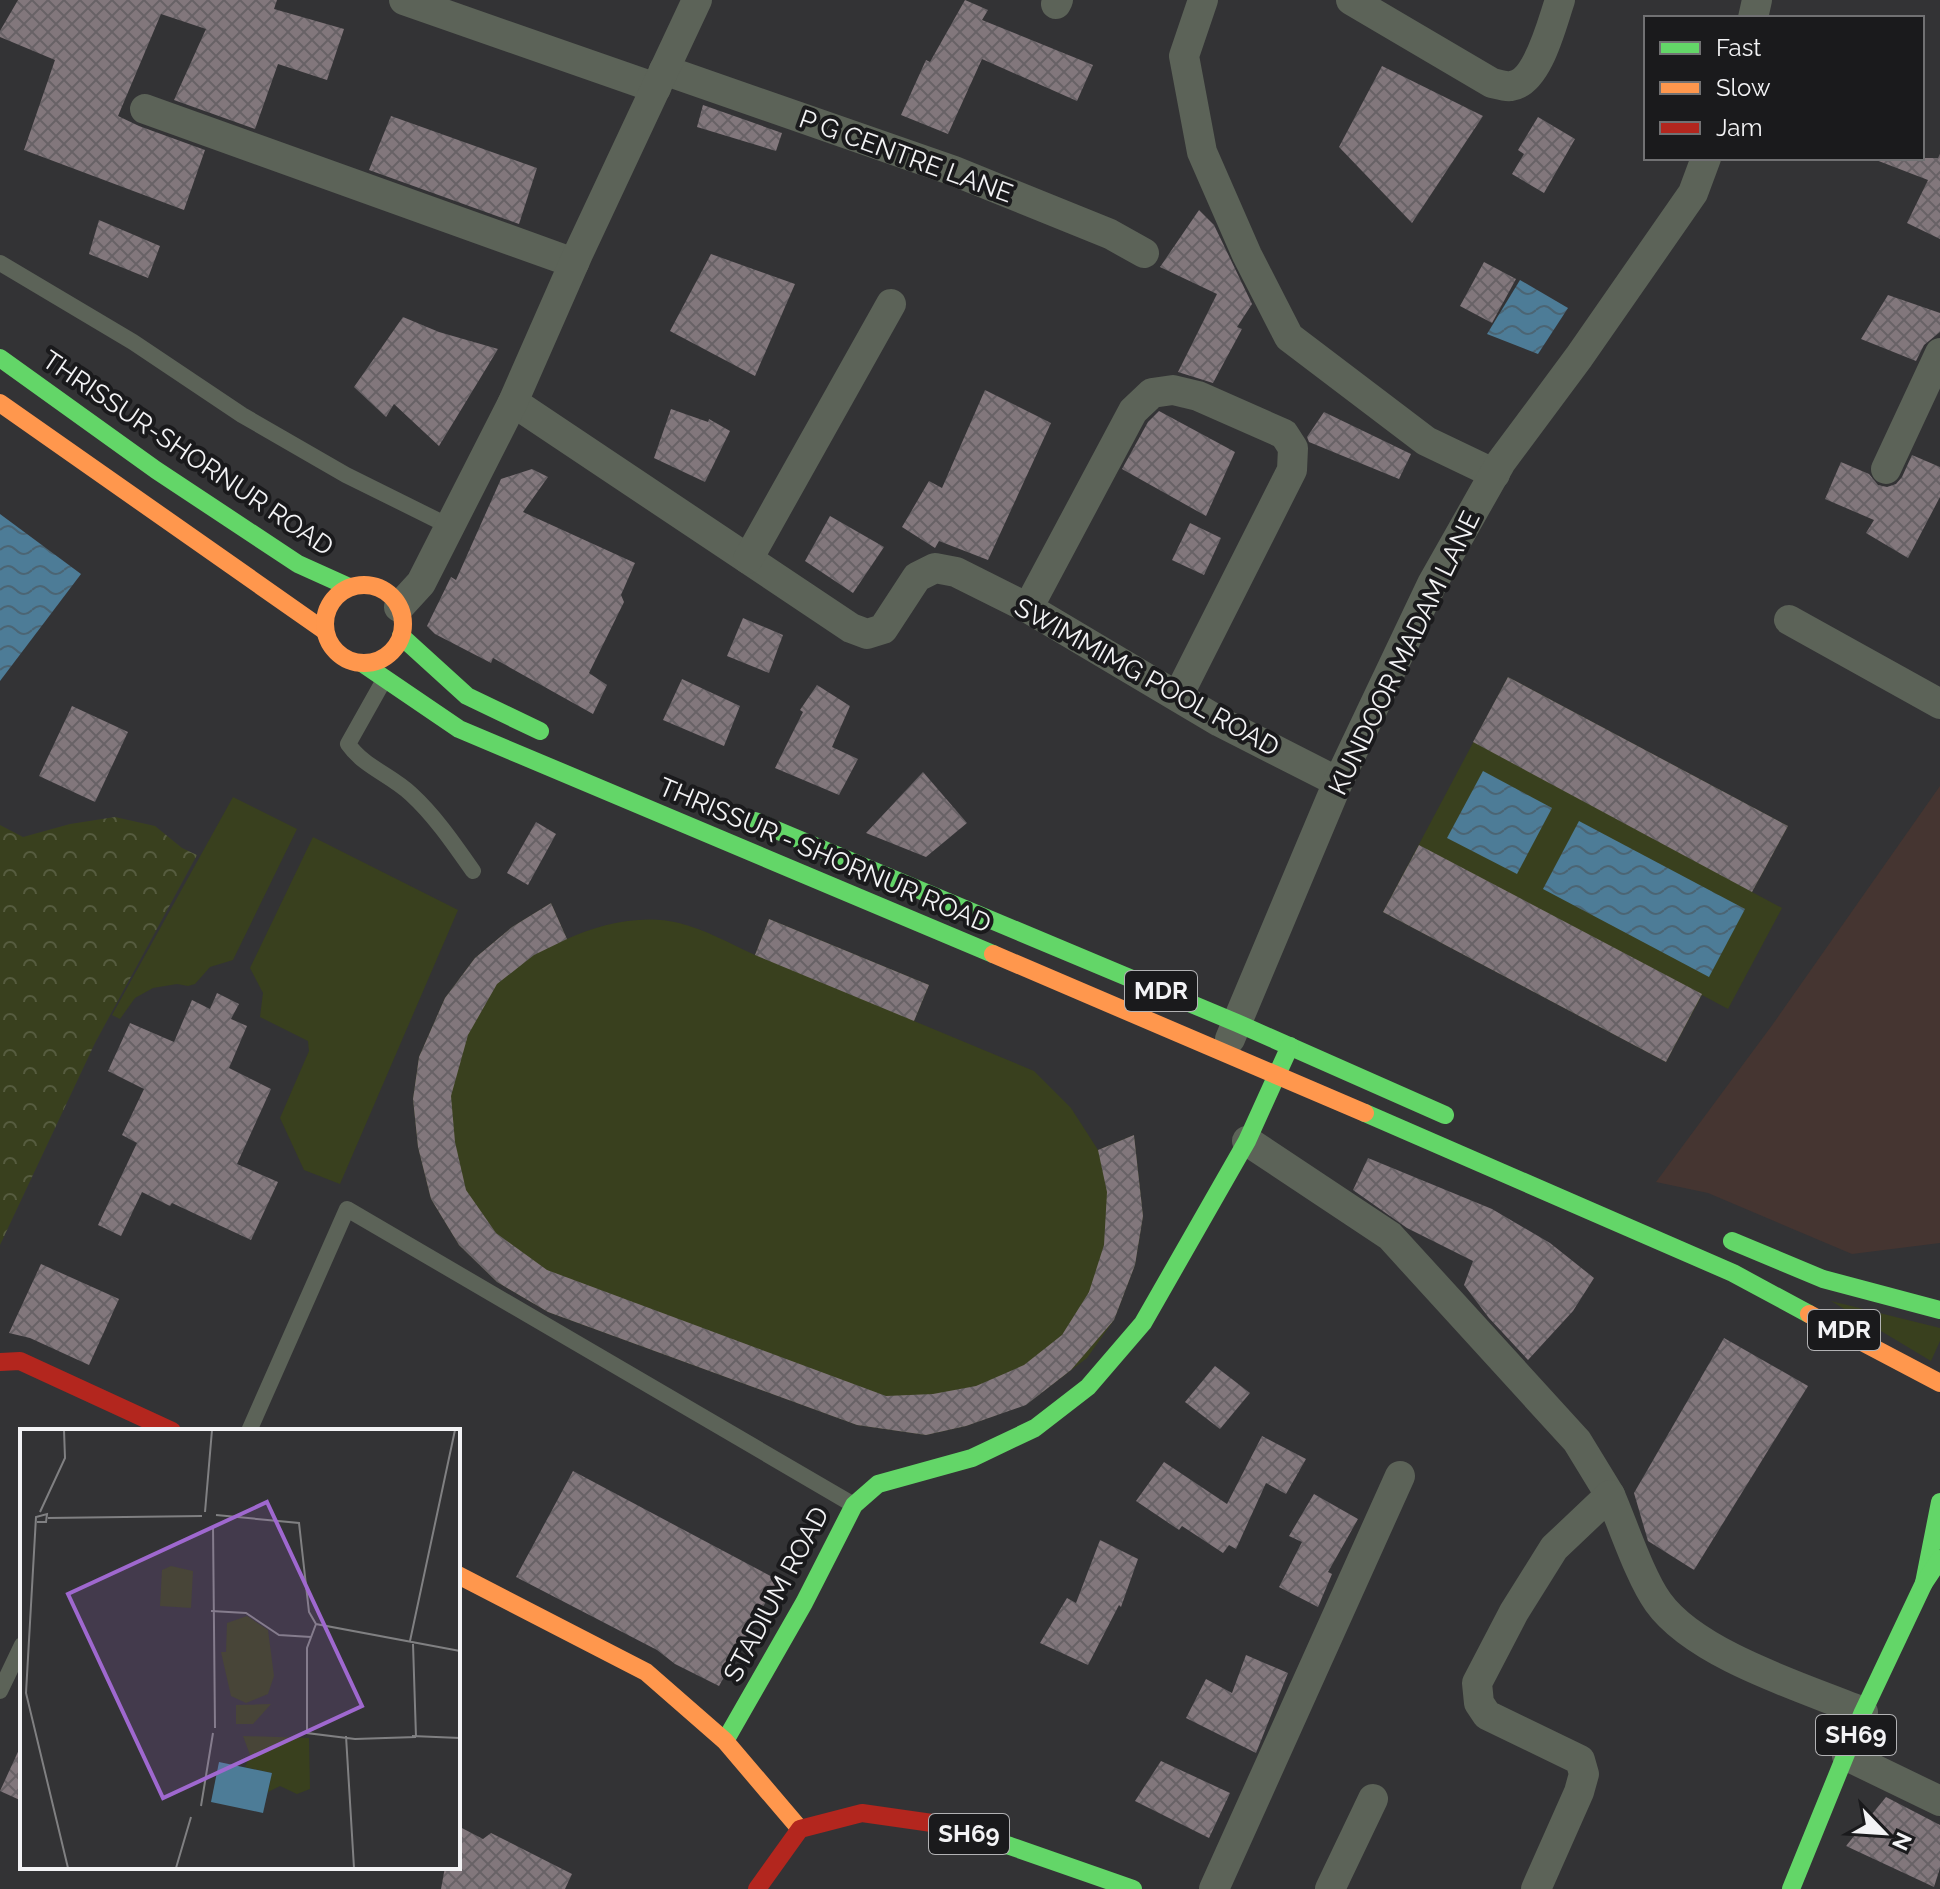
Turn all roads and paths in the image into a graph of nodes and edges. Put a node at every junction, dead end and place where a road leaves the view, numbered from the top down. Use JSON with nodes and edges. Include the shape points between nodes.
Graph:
{"nodes":[{"id":1,"x":404,"y":0,"type":"edge"},
{"id":2,"x":697,"y":0,"type":"edge"},
{"id":3,"x":1203,"y":0,"type":"edge"},
{"id":4,"x":1351,"y":0,"type":"edge"},
{"id":5,"x":1560,"y":0,"type":"edge"},
{"id":6,"x":660,"y":79,"type":"junction"},
{"id":7,"x":145,"y":109,"type":"dead end"},
{"id":8,"x":1705,"y":160,"type":"edge"},
{"id":9,"x":1144,"y":253,"type":"dead end"},
{"id":10,"x":0,"y":263,"type":"edge"},
{"id":11,"x":574,"y":263,"type":"junction"},
{"id":12,"x":891,"y":304,"type":"dead end"},
{"id":13,"x":1940,"y":353,"type":"edge"},
{"id":14,"x":0,"y":358,"type":"edge"},
{"id":15,"x":513,"y":402,"type":"junction"},
{"id":16,"x":0,"y":403,"type":"edge"},
{"id":17,"x":1886,"y":469,"type":"dead end"},
{"id":18,"x":1495,"y":474,"type":"junction"},
{"id":19,"x":451,"y":527,"type":"junction"},
{"id":20,"x":748,"y":559,"type":"junction"},
{"id":21,"x":349,"y":587,"type":"junction"},
{"id":22,"x":1028,"y":608,"type":"junction"},
{"id":23,"x":1789,"y":620,"type":"dead end"},
{"id":24,"x":400,"y":622,"type":"junction"},
{"id":25,"x":325,"y":631,"type":"junction"},
{"id":26,"x":362,"y":663,"type":"junction"},
{"id":27,"x":384,"y":680,"type":"junction"},
{"id":28,"x":1178,"y":696,"type":"junction"},
{"id":29,"x":1940,"y":704,"type":"edge"},
{"id":30,"x":554,"y":737,"type":"dead end"},
{"id":31,"x":1338,"y":782,"type":"junction"},
{"id":32,"x":737,"y":813,"type":"dead end"},
{"id":33,"x":473,"y":871,"type":"dead end"},
{"id":34,"x":1237,"y":1023,"type":"junction"},
{"id":35,"x":1290,"y":1046,"type":"junction"},
{"id":36,"x":1225,"y":1052,"type":"junction"},
{"id":37,"x":1277,"y":1075,"type":"junction"},
{"id":38,"x":1457,"y":1120,"type":"dead end"},
{"id":39,"x":1247,"y":1141,"type":"junction"},
{"id":40,"x":1709,"y":1262,"type":"junction"},
{"id":41,"x":1940,"y":1310,"type":"edge"},
{"id":42,"x":0,"y":1362,"type":"edge"},
{"id":43,"x":1940,"y":1383,"type":"edge"},
{"id":44,"x":134,"y":1414,"type":"junction"},
{"id":45,"x":126,"y":1429,"type":"edge"},
{"id":46,"x":168,"y":1429,"type":"edge"},
{"id":47,"x":250,"y":1429,"type":"edge"},
{"id":48,"x":1400,"y":1476,"type":"dead end"},
{"id":49,"x":1610,"y":1495,"type":"junction"},
{"id":50,"x":1940,"y":1502,"type":"edge"},
{"id":51,"x":854,"y":1505,"type":"junction"},
{"id":52,"x":460,"y":1576,"type":"edge"},
{"id":53,"x":1935,"y":1577,"type":"edge"},
{"id":54,"x":20,"y":1649,"type":"edge"},
{"id":55,"x":0,"y":1691,"type":"edge"},
{"id":56,"x":1863,"y":1712,"type":"junction"},
{"id":57,"x":725,"y":1741,"type":"junction"},
{"id":58,"x":1847,"y":1756,"type":"junction"},
{"id":59,"x":1373,"y":1799,"type":"dead end"},
{"id":60,"x":1940,"y":1801,"type":"edge"},
{"id":61,"x":800,"y":1829,"type":"junction"},
{"id":62,"x":757,"y":1889,"type":"edge"},
{"id":63,"x":1133,"y":1889,"type":"edge"},
{"id":64,"x":1214,"y":1889,"type":"edge"},
{"id":65,"x":1330,"y":1889,"type":"edge"},
{"id":66,"x":1536,"y":1889,"type":"edge"},
{"id":67,"x":1791,"y":1889,"type":"edge"}],
"edges":[{"from":1,"to":6,"type":"street","name":"P G CENTRE LANE"},
{"from":2,"to":6,"type":"street"},
{"from":3,"to":18,"type":"street","via":[[1184,56],[1202,152],[1289,337],[1426,441]]},
{"from":4,"to":5,"type":"street","via":[[1492,83],[1510,87],[1527,80],[1537,63]]},
{"from":6,"to":9,"type":"street","name":"P G CENTRE LANE","via":[[954,171]]},
{"from":6,"to":11,"type":"street"},
{"from":7,"to":11,"type":"street"},
{"from":8,"to":18,"type":"street","name":"KUNDOOR MADAM LANE","via":[[1693,193]]},
{"from":10,"to":19,"type":"lane","via":[[242,415]]},
{"from":11,"to":15,"type":"street"},
{"from":12,"to":20,"type":"street"},
{"from":13,"to":17,"type":"street"},
{"from":14,"to":21,"type":"main road","name":"THRISSUR-SHORNUR ROAD","via":[[298,564]]},
{"from":15,"to":19,"type":"street"},
{"from":15,"to":20,"type":"street"},
{"from":16,"to":25,"type":"main road"},
{"from":18,"to":31,"type":"street","name":"KUNDOOR MADAM LANE","via":[[1432,584]]},
{"from":19,"to":24,"type":"street"},
{"from":20,"to":22,"type":"street","name":"SWIMMIMG POOL ROAD","via":[[867,634],[883,629],[917,577],[935,568],[956,572]]},
{"from":21,"to":24,"type":"main road","via":[[362,584],[386,591]]},
{"from":21,"to":25,"type":"main road","via":[[330,605]]},
{"from":22,"to":28,"type":"street","name":"SWIMMIMG POOL ROAD"},
{"from":22,"to":28,"type":"street","via":[[1133,411],[1152,393],[1173,390],[1198,396],[1284,434],[1293,448],[1292,470]]},
{"from":23,"to":29,"type":"street"},
{"from":24,"to":26,"type":"main road","via":[[396,647]]},
{"from":24,"to":30,"type":"main road","via":[[467,696]]},
{"from":25,"to":26,"type":"main road","via":[[338,654]]},
{"from":26,"to":27,"type":"main road","name":"THRISSUR - SHORNUR ROAD","number":"MDR"},
{"from":27,"to":33,"type":"lane","via":[[348,744],[357,757],[409,792]]},
{"from":27,"to":36,"type":"main road","name":"THRISSUR - SHORNUR ROAD","number":"MDR","via":[[459,729]]},
{"from":28,"to":31,"type":"street","name":"SWIMMIMG POOL ROAD"},
{"from":31,"to":34,"type":"street","name":"KUNDOOR MADAM LANE"},
{"from":32,"to":34,"type":"main road","number":"MDR"},
{"from":34,"to":35,"type":"main road","number":"MDR"},
{"from":34,"to":36,"type":"street","name":"KUNDOOR MADAM LANE"},
{"from":35,"to":37,"type":"main road","name":"STADIUM ROAD"},
{"from":35,"to":38,"type":"main road","number":"MDR"},
{"from":36,"to":37,"type":"main road","name":"THRISSUR - SHORNUR ROAD","number":"MDR"},
{"from":37,"to":39,"type":"main road","name":"STADIUM ROAD"},
{"from":37,"to":40,"type":"main road","number":"MDR","via":[[1461,1146]]},
{"from":39,"to":49,"type":"street","via":[[1390,1236],[1577,1441]]},
{"from":39,"to":51,"type":"main road","name":"STADIUM ROAD","via":[[1143,1323],[1088,1387],[1035,1428],[972,1458],[878,1484]]},
{"from":40,"to":41,"type":"main road","number":"MDR","via":[[1715,1234],[1823,1279]]},
{"from":40,"to":43,"type":"main road","number":"MDR"},
{"from":42,"to":44,"type":"main road","via":[[20,1361]]},
{"from":44,"to":45,"type":"lane"},
{"from":44,"to":46,"type":"main road"},
{"from":47,"to":51,"type":"lane","via":[[347,1209]]},
{"from":48,"to":64,"type":"street"},
{"from":49,"to":56,"type":"street","via":[[1656,1600],[1678,1626],[1733,1658]]},
{"from":49,"to":66,"type":"street","via":[[1554,1548],[1477,1683],[1479,1703],[1487,1715],[1580,1760],[1584,1774],[1579,1792]]},
{"from":50,"to":53,"type":"main road","number":"SH69"},
{"from":51,"to":57,"type":"main road","name":"STADIUM ROAD"},
{"from":52,"to":57,"type":"main road","via":[[646,1672]]},
{"from":53,"to":56,"type":"main road","number":"SH69"},
{"from":54,"to":55,"type":"lane"},
{"from":56,"to":58,"type":"main road","number":"SH69"},
{"from":57,"to":61,"type":"main road"},
{"from":58,"to":60,"type":"street"},
{"from":58,"to":67,"type":"main road","number":"SH69"},
{"from":59,"to":65,"type":"street"},
{"from":61,"to":62,"type":"main road"},
{"from":61,"to":63,"type":"main road","number":"SH69","via":[[862,1813],[922,1820]]}]}
